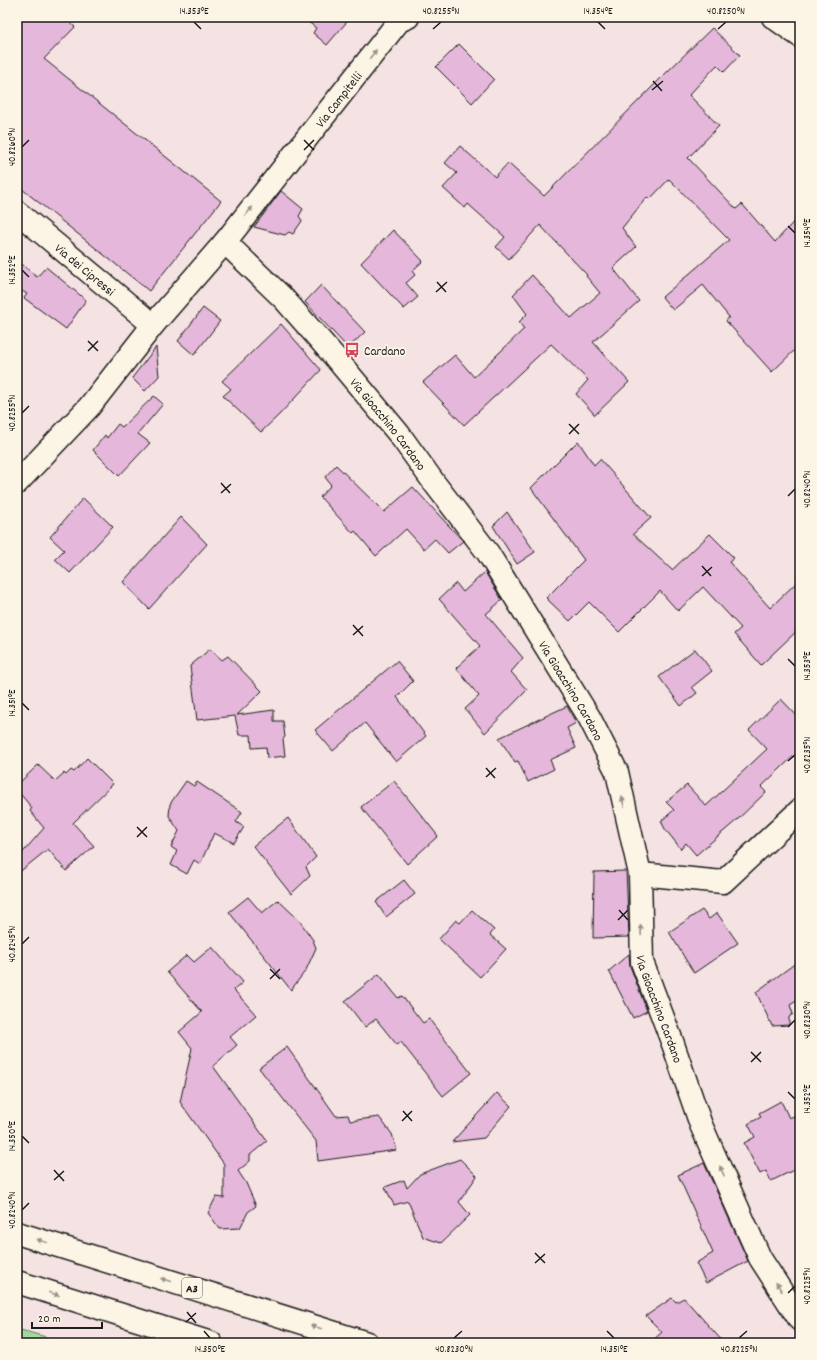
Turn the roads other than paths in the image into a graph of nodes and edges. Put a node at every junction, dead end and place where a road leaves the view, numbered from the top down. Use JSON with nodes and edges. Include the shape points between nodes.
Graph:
{"nodes":[{"id":1,"x":408,"y":17,"type":"edge"},
{"id":2,"x":773,"y":17,"type":"edge"},
{"id":3,"x":800,"y":36,"type":"edge"},
{"id":4,"x":17,"y":212,"type":"edge"},
{"id":5,"x":225,"y":242,"type":"junction"},
{"id":6,"x":153,"y":325,"type":"junction"},
{"id":7,"x":17,"y":483,"type":"edge"},
{"id":8,"x":800,"y":810,"type":"edge"},
{"id":9,"x":640,"y":874,"type":"junction"},
{"id":10,"x":17,"y":1234,"type":"edge"},
{"id":11,"x":17,"y":1282,"type":"edge"},
{"id":12,"x":800,"y":1320,"type":"edge"},
{"id":13,"x":211,"y":1343,"type":"edge"},
{"id":14,"x":367,"y":1343,"type":"edge"}],
"edges":[{"from":5,"to":1,"type":"main road","name":"Via Campitelli","one_way":true,"via":[[399,21]]},
{"from":2,"to":3,"type":"main road"},
{"from":4,"to":6,"type":"main road","name":"Via dei Cipressi"},
{"from":5,"to":6,"type":"main road"},
{"from":9,"to":5,"type":"main road","name":"Via Gioacchino Cardano","one_way":true,"via":[[617,772],[589,716],[488,553],[398,434],[334,356],[284,299]]},
{"from":6,"to":7,"type":"main road","via":[[89,407]]},
{"from":8,"to":9,"type":"main road","via":[[723,882]]},
{"from":12,"to":9,"type":"main road","name":"Via Gioacchino Cardano","one_way":true,"via":[[760,1258],[701,1125],[642,962]]},
{"from":14,"to":10,"type":"main road","number":"A3","one_way":true},
{"from":11,"to":13,"type":"main road","one_way":true}]}
